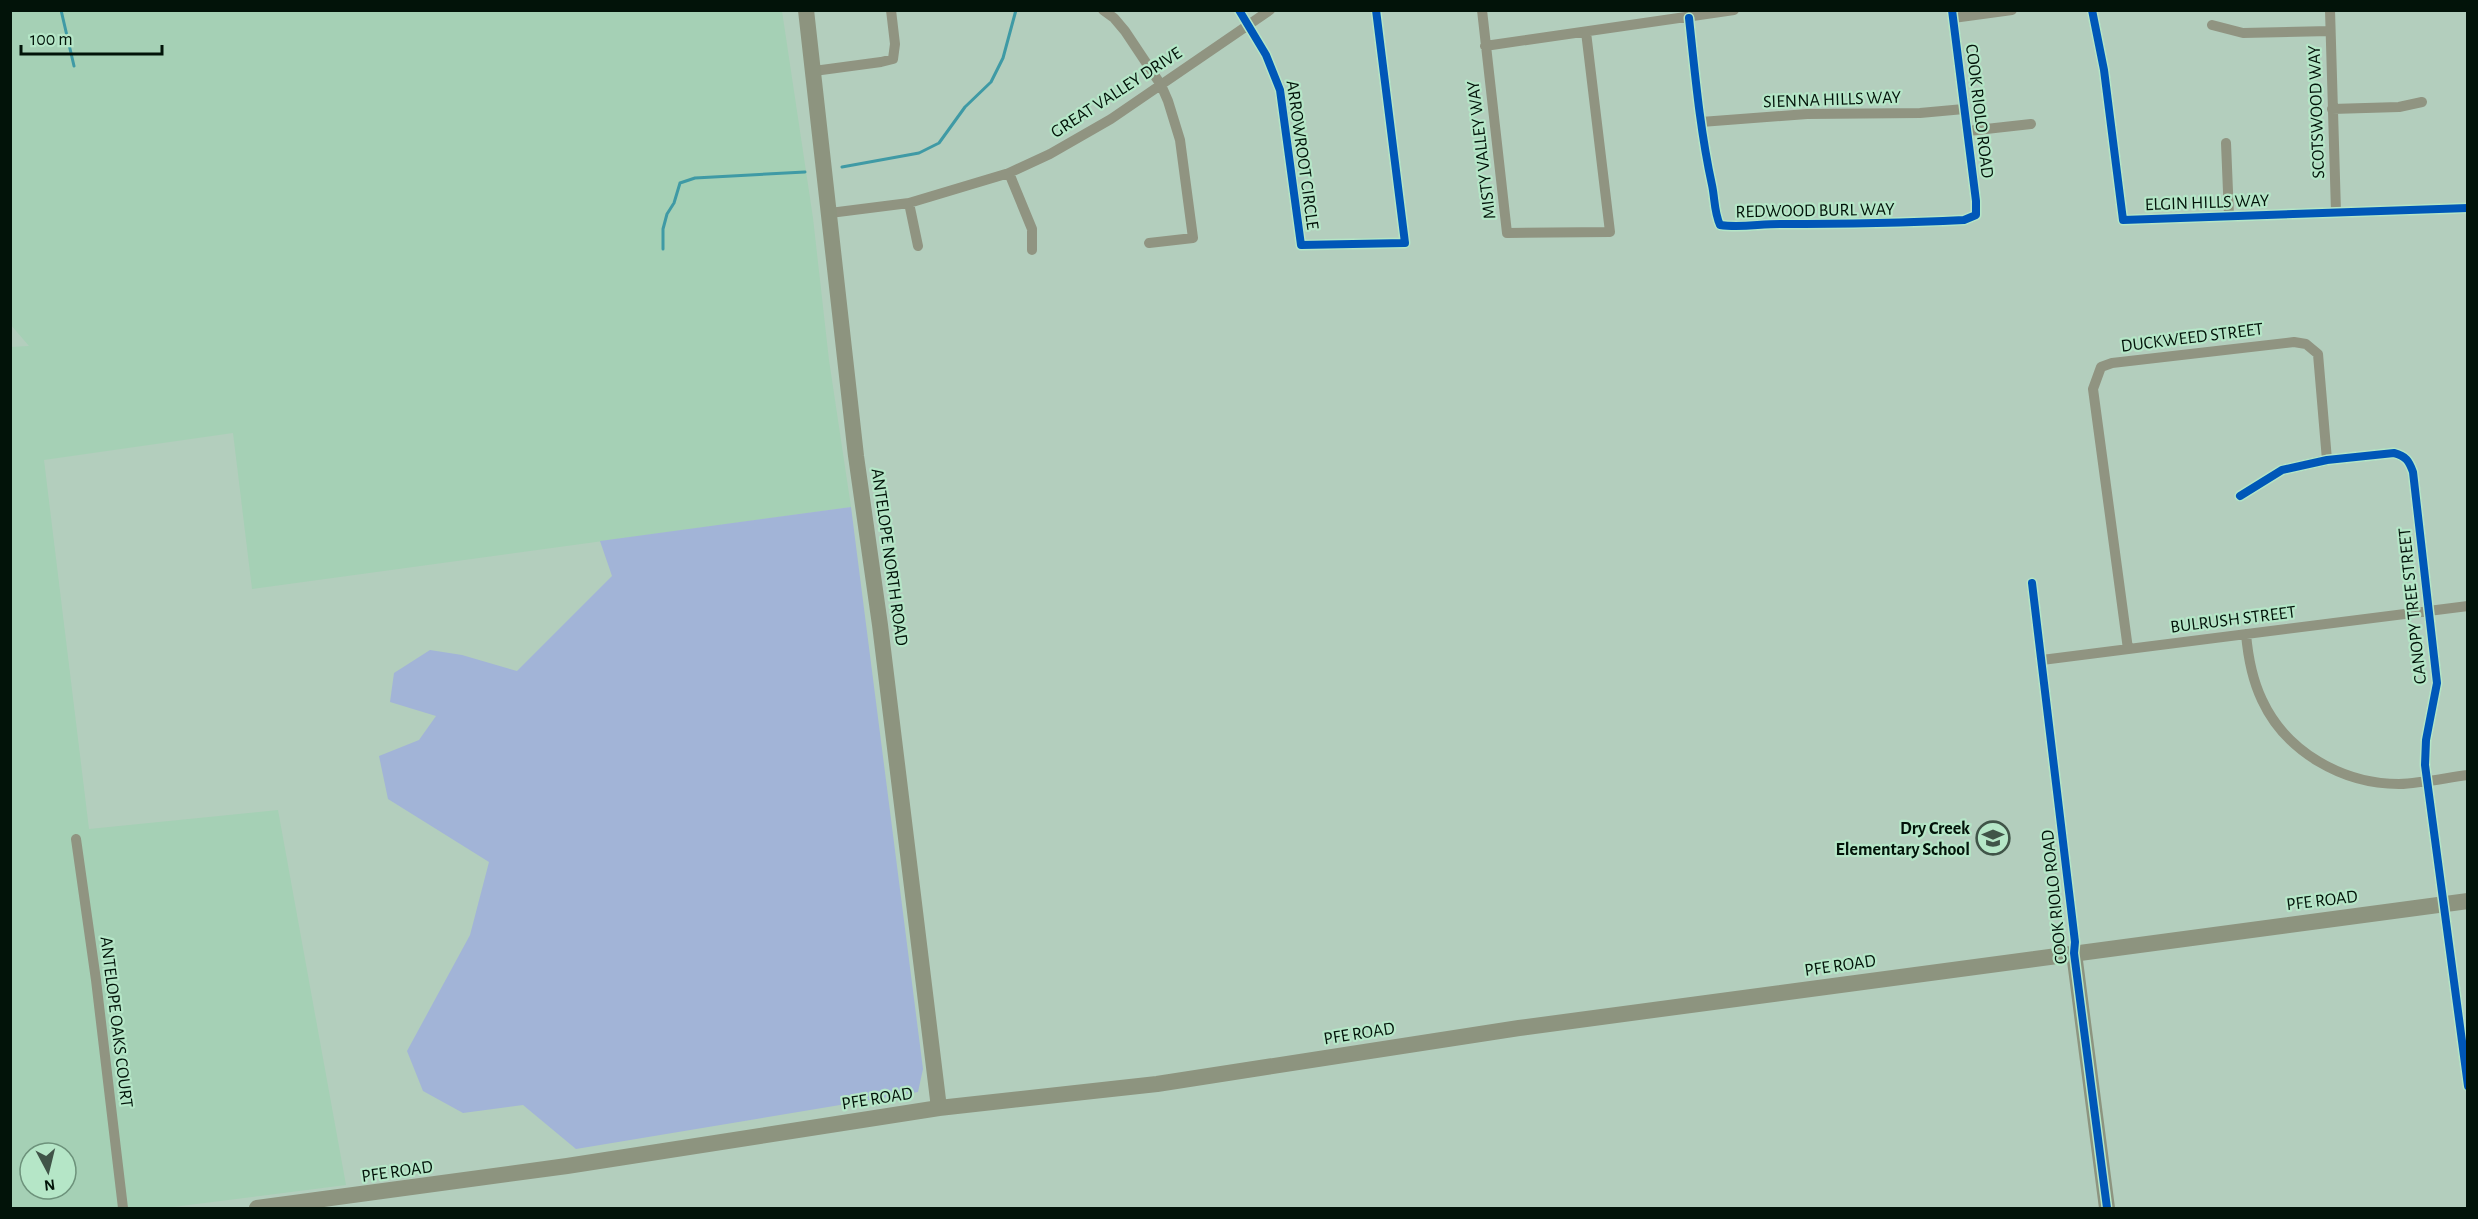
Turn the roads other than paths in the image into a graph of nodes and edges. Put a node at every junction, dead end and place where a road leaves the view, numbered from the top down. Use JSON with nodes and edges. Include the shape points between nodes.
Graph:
{"nodes":[{"id":1,"x":806,"y":10,"type":"edge"},
{"id":2,"x":891,"y":10,"type":"edge"},
{"id":3,"x":1103,"y":10,"type":"edge"},
{"id":4,"x":1239,"y":10,"type":"edge"},
{"id":5,"x":1270,"y":10,"type":"edge"},
{"id":6,"x":1376,"y":10,"type":"edge"},
{"id":7,"x":1482,"y":10,"type":"edge"},
{"id":8,"x":1734,"y":10,"type":"edge"},
{"id":9,"x":2012,"y":10,"type":"edge"},
{"id":10,"x":2092,"y":10,"type":"edge"},
{"id":11,"x":2330,"y":10,"type":"edge"},
{"id":12,"x":1953,"y":14,"type":"edge"},
{"id":13,"x":1689,"y":18,"type":"junction"},
{"id":14,"x":2212,"y":25,"type":"dead end"},
{"id":15,"x":1249,"y":26,"type":"junction"},
{"id":16,"x":2330,"y":31,"type":"junction"},
{"id":17,"x":1586,"y":32,"type":"junction"},
{"id":18,"x":1485,"y":46,"type":"junction"},
{"id":19,"x":814,"y":71,"type":"junction"},
{"id":20,"x":1161,"y":85,"type":"junction"},
{"id":21,"x":2422,"y":102,"type":"dead end"},
{"id":22,"x":1964,"y":109,"type":"junction"},
{"id":23,"x":2332,"y":109,"type":"junction"},
{"id":24,"x":1701,"y":122,"type":"junction"},
{"id":25,"x":2031,"y":124,"type":"dead end"},
{"id":26,"x":1968,"y":131,"type":"junction"},
{"id":27,"x":2226,"y":142,"type":"dead end"},
{"id":28,"x":1009,"y":173,"type":"junction"},
{"id":29,"x":909,"y":203,"type":"junction"},
{"id":30,"x":2468,"y":208,"type":"edge"},
{"id":31,"x":2336,"y":212,"type":"junction"},
{"id":32,"x":830,"y":213,"type":"junction"},
{"id":33,"x":1976,"y":215,"type":"joint"},
{"id":34,"x":2229,"y":216,"type":"junction"},
{"id":35,"x":1149,"y":243,"type":"dead end"},
{"id":36,"x":918,"y":246,"type":"dead end"},
{"id":37,"x":1032,"y":250,"type":"dead end"},
{"id":38,"x":2328,"y":460,"type":"junction"},
{"id":39,"x":2240,"y":496,"type":"dead end"},
{"id":40,"x":2032,"y":583,"type":"dead end"},
{"id":41,"x":2468,"y":606,"type":"edge"},
{"id":42,"x":2429,"y":610,"type":"junction"},
{"id":43,"x":2246,"y":634,"type":"junction"},
{"id":44,"x":2128,"y":649,"type":"junction"},
{"id":45,"x":2042,"y":660,"type":"junction"},
{"id":46,"x":2468,"y":775,"type":"edge"},
{"id":47,"x":2427,"y":780,"type":"junction"},
{"id":48,"x":76,"y":839,"type":"dead end"},
{"id":49,"x":2468,"y":901,"type":"edge"},
{"id":50,"x":2443,"y":904,"type":"junction"},
{"id":51,"x":2074,"y":952,"type":"junction"},
{"id":52,"x":2468,"y":1086,"type":"edge"},
{"id":53,"x":939,"y":1108,"type":"junction"},
{"id":54,"x":123,"y":1209,"type":"edge"},
{"id":55,"x":257,"y":1209,"type":"edge"},
{"id":56,"x":2107,"y":1209,"type":"edge"}],
"edges":[{"from":1,"to":19,"type":"main road","name":"ANTELOPE NORTH ROAD"},
{"from":2,"to":19,"type":"street","via":[[893,58]]},
{"from":3,"to":20,"type":"street","via":[[1125,31]]},
{"from":4,"to":15,"type":"street"},
{"from":5,"to":15,"type":"street","name":"GREAT VALLEY DRIVE"},
{"from":6,"to":15,"type":"street","name":"ARROWROOT CIRCLE","via":[[1405,243],[1301,245],[1280,90]]},
{"from":7,"to":18,"type":"street","name":"MISTY VALLEY WAY"},
{"from":8,"to":13,"type":"street"},
{"from":9,"to":12,"type":"street"},
{"from":10,"to":34,"type":"street","name":"ELGIN HILLS WAY","via":[[2104,70],[2123,220]]},
{"from":11,"to":16,"type":"street","name":"SCOTSWOOD WAY"},
{"from":12,"to":22,"type":"street","name":"COOK RIOLO ROAD"},
{"from":13,"to":17,"type":"street"},
{"from":13,"to":24,"type":"street","name":"REDWOOD BURL WAY"},
{"from":14,"to":16,"type":"street","via":[[2243,33]]},
{"from":15,"to":20,"type":"street","name":"GREAT VALLEY DRIVE"},
{"from":16,"to":23,"type":"street","name":"SCOTSWOOD WAY"},
{"from":17,"to":18,"type":"street"},
{"from":17,"to":18,"type":"street","name":"MISTY VALLEY WAY","via":[[1610,232],[1507,233]]},
{"from":19,"to":32,"type":"main road","name":"ANTELOPE NORTH ROAD"},
{"from":20,"to":28,"type":"street","name":"GREAT VALLEY DRIVE","via":[[1078,138]]},
{"from":20,"to":35,"type":"street","via":[[1180,140],[1193,238]]},
{"from":21,"to":23,"type":"street","via":[[2399,107]]},
{"from":22,"to":24,"type":"street","name":"SIENNA HILLS WAY"},
{"from":22,"to":26,"type":"street","name":"COOK RIOLO ROAD"},
{"from":23,"to":31,"type":"street","name":"SCOTSWOOD WAY"},
{"from":24,"to":33,"type":"street","name":"REDWOOD BURL WAY","via":[[1720,225],[1863,225],[1964,220]]},
{"from":25,"to":26,"type":"street"},
{"from":26,"to":33,"type":"street","name":"COOK RIOLO ROAD"},
{"from":27,"to":34,"type":"street"},
{"from":28,"to":29,"type":"street","name":"GREAT VALLEY DRIVE"},
{"from":28,"to":37,"type":"street","via":[[1032,229]]},
{"from":29,"to":32,"type":"street","name":"GREAT VALLEY DRIVE"},
{"from":29,"to":36,"type":"street"},
{"from":30,"to":31,"type":"street","name":"ELGIN HILLS WAY"},
{"from":31,"to":34,"type":"street","name":"ELGIN HILLS WAY"},
{"from":32,"to":53,"type":"main road","name":"ANTELOPE NORTH ROAD","via":[[856,456]]},
{"from":38,"to":39,"type":"street","via":[[2282,470]]},
{"from":38,"to":42,"type":"street","name":"CANOPY TREE STREET","via":[[2394,453],[2409,462]]},
{"from":38,"to":44,"type":"street","name":"DUCKWEED STREET","via":[[2318,354],[2306,344],[2294,342],[2102,367],[2093,388]]},
{"from":40,"to":45,"type":"street","name":"COOK RIOLO ROAD"},
{"from":41,"to":42,"type":"street","name":"BULRUSH STREET"},
{"from":42,"to":43,"type":"street","name":"BULRUSH STREET"},
{"from":42,"to":47,"type":"street","name":"CANOPY TREE STREET","via":[[2437,683],[2426,740]]},
{"from":43,"to":44,"type":"street","name":"BULRUSH STREET"},
{"from":43,"to":47,"type":"street","via":[[2248,660],[2261,700],[2284,733],[2304,752],[2343,775],[2373,782]]},
{"from":44,"to":45,"type":"street","name":"BULRUSH STREET"},
{"from":45,"to":51,"type":"street","name":"COOK RIOLO ROAD"},
{"from":46,"to":47,"type":"street"},
{"from":47,"to":50,"type":"street","name":"CANOPY TREE STREET"},
{"from":48,"to":54,"type":"street","name":"ANTELOPE OAKS COURT"},
{"from":49,"to":50,"type":"main road","name":"PFE ROAD"},
{"from":50,"to":51,"type":"main road","name":"PFE ROAD"},
{"from":50,"to":52,"type":"street","name":"CANOPY TREE STREET"},
{"from":51,"to":53,"type":"main road","name":"PFE ROAD","via":[[1519,1028],[1157,1084]]},
{"from":51,"to":56,"type":"main road","name":"COOK RIOLO ROAD"},
{"from":53,"to":55,"type":"main road","name":"PFE ROAD","via":[[529,1172]]}]}
